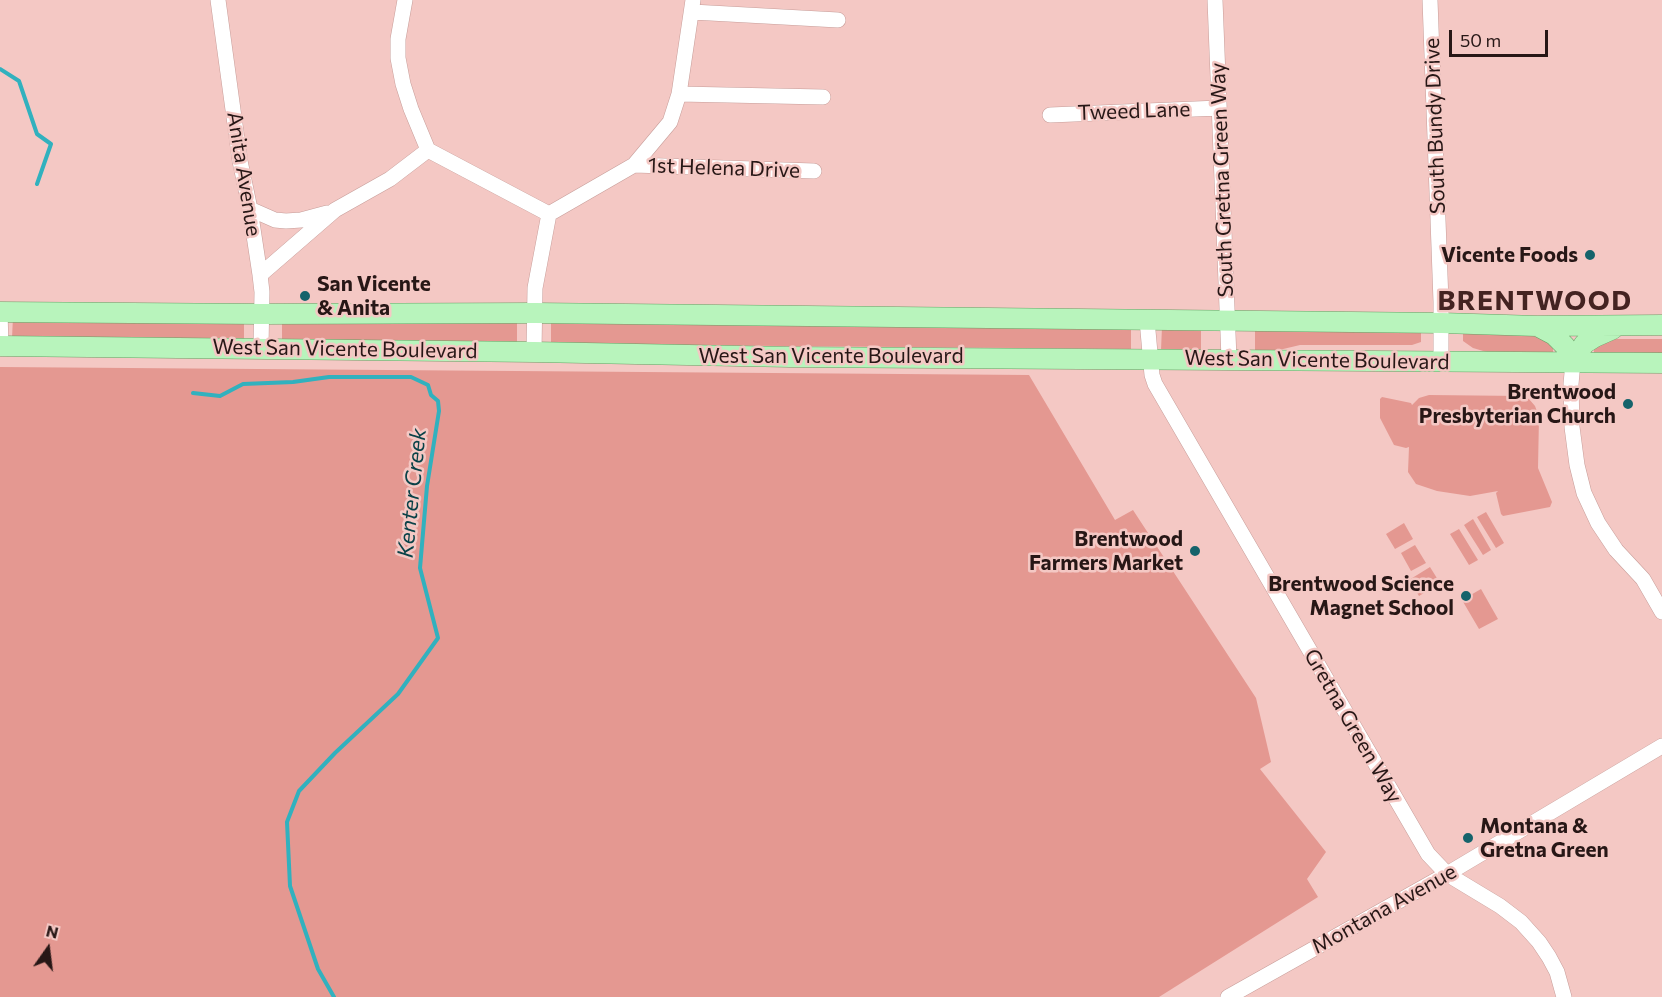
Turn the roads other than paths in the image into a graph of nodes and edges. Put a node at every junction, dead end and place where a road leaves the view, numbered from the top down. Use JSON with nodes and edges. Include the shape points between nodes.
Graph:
{"nodes":[{"id":1,"x":218,"y":0,"type":"edge"},
{"id":2,"x":405,"y":0,"type":"edge"},
{"id":3,"x":1215,"y":0,"type":"edge"},
{"id":4,"x":1430,"y":0,"type":"edge"},
{"id":5,"x":692,"y":6,"type":"edge"},
{"id":6,"x":838,"y":20,"type":"dead end"},
{"id":7,"x":679,"y":94,"type":"junction"},
{"id":8,"x":823,"y":97,"type":"dead end"},
{"id":9,"x":1219,"y":108,"type":"junction"},
{"id":10,"x":1050,"y":115,"type":"dead end"},
{"id":11,"x":428,"y":150,"type":"junction"},
{"id":12,"x":634,"y":165,"type":"junction"},
{"id":13,"x":814,"y":171,"type":"dead end"},
{"id":14,"x":250,"y":209,"type":"junction"},
{"id":15,"x":335,"y":210,"type":"junction"},
{"id":16,"x":549,"y":214,"type":"junction"},
{"id":17,"x":260,"y":275,"type":"junction"},
{"id":18,"x":0,"y":312,"type":"edge"},
{"id":19,"x":535,"y":313,"type":"junction"},
{"id":20,"x":262,"y":314,"type":"junction"},
{"id":21,"x":1147,"y":320,"type":"junction"},
{"id":22,"x":1228,"y":320,"type":"junction"},
{"id":23,"x":1442,"y":322,"type":"junction"},
{"id":24,"x":1662,"y":325,"type":"edge"},
{"id":25,"x":1537,"y":326,"type":"junction"},
{"id":26,"x":1619,"y":326,"type":"junction"},
{"id":27,"x":1,"y":346,"type":"edge"},
{"id":28,"x":261,"y":348,"type":"junction"},
{"id":29,"x":534,"y":351,"type":"junction"},
{"id":30,"x":1150,"y":358,"type":"junction"},
{"id":31,"x":1229,"y":359,"type":"junction"},
{"id":32,"x":1441,"y":361,"type":"junction"},
{"id":33,"x":1573,"y":362,"type":"junction"},
{"id":34,"x":1662,"y":363,"type":"edge"},
{"id":35,"x":1662,"y":612,"type":"edge"},
{"id":36,"x":1662,"y":746,"type":"edge"},
{"id":37,"x":1448,"y":874,"type":"junction"},
{"id":38,"x":1228,"y":997,"type":"edge"},
{"id":39,"x":1564,"y":997,"type":"edge"}],
"edges":[{"from":1,"to":14,"type":"street","name":"Anita Avenue"},
{"from":2,"to":11,"type":"street","via":[[398,58],[411,109]]},
{"from":3,"to":9,"type":"street","name":"South Gretna Green Way"},
{"from":4,"to":23,"type":"street","name":"South Bundy Drive"},
{"from":5,"to":6,"type":"street"},
{"from":5,"to":7,"type":"street"},
{"from":7,"to":8,"type":"street"},
{"from":7,"to":12,"type":"street","via":[[670,122]]},
{"from":9,"to":10,"type":"street","name":"Tweed Lane"},
{"from":9,"to":22,"type":"street","name":"South Gretna Green Way"},
{"from":11,"to":15,"type":"street","via":[[390,179]]},
{"from":11,"to":16,"type":"street"},
{"from":12,"to":13,"type":"street","name":"1st Helena Drive"},
{"from":12,"to":16,"type":"street"},
{"from":14,"to":15,"type":"street","via":[[286,221]]},
{"from":14,"to":17,"type":"street","name":"Anita Avenue"},
{"from":15,"to":17,"type":"street"},
{"from":16,"to":19,"type":"street","via":[[535,288]]},
{"from":17,"to":20,"type":"street","name":"Anita Avenue"},
{"from":18,"to":20,"type":"main road","name":"West San Vicente Boulevard"},
{"from":18,"to":27,"type":"street"},
{"from":19,"to":20,"type":"main road","name":"West San Vicente Boulevard"},
{"from":19,"to":21,"type":"main road","name":"West San Vicente Boulevard"},
{"from":19,"to":29,"type":"street"},
{"from":20,"to":28,"type":"street","name":"Anita Avenue"},
{"from":21,"to":22,"type":"main road","name":"West San Vicente Boulevard"},
{"from":21,"to":30,"type":"street","name":"Gretna Green Way"},
{"from":22,"to":23,"type":"main road","name":"West San Vicente Boulevard"},
{"from":22,"to":31,"type":"street","name":"South Gretna Green Way"},
{"from":23,"to":25,"type":"main road","name":"West San Vicente Boulevard"},
{"from":23,"to":32,"type":"street","name":"South Bundy Drive"},
{"from":24,"to":26,"type":"main road","name":"West San Vicente Boulevard"},
{"from":25,"to":26,"type":"main road","name":"West San Vicente Boulevard"},
{"from":25,"to":33,"type":"main road","via":[[1565,346]]},
{"from":26,"to":33,"type":"main road","via":[[1584,344]]},
{"from":27,"to":28,"type":"main road","name":"West San Vicente Boulevard"},
{"from":28,"to":29,"type":"main road","name":"West San Vicente Boulevard"},
{"from":29,"to":30,"type":"main road","name":"West San Vicente Boulevard","via":[[790,357]]},
{"from":30,"to":31,"type":"main road","name":"West San Vicente Boulevard"},
{"from":30,"to":37,"type":"street","name":"Gretna Green Way","via":[[1155,384],[1428,854]]},
{"from":31,"to":32,"type":"main road","name":"West San Vicente Boulevard"},
{"from":32,"to":33,"type":"main road","name":"West San Vicente Boulevard"},
{"from":33,"to":34,"type":"main road","name":"West San Vicente Boulevard"},
{"from":33,"to":35,"type":"street","via":[[1572,427],[1584,493],[1598,523],[1643,579]]},
{"from":36,"to":37,"type":"street","name":"Montana Avenue"},
{"from":37,"to":38,"type":"street","name":"Montana Avenue"},
{"from":37,"to":39,"type":"street","name":"Gretna Green Way","via":[[1521,922],[1549,957]]}]}
